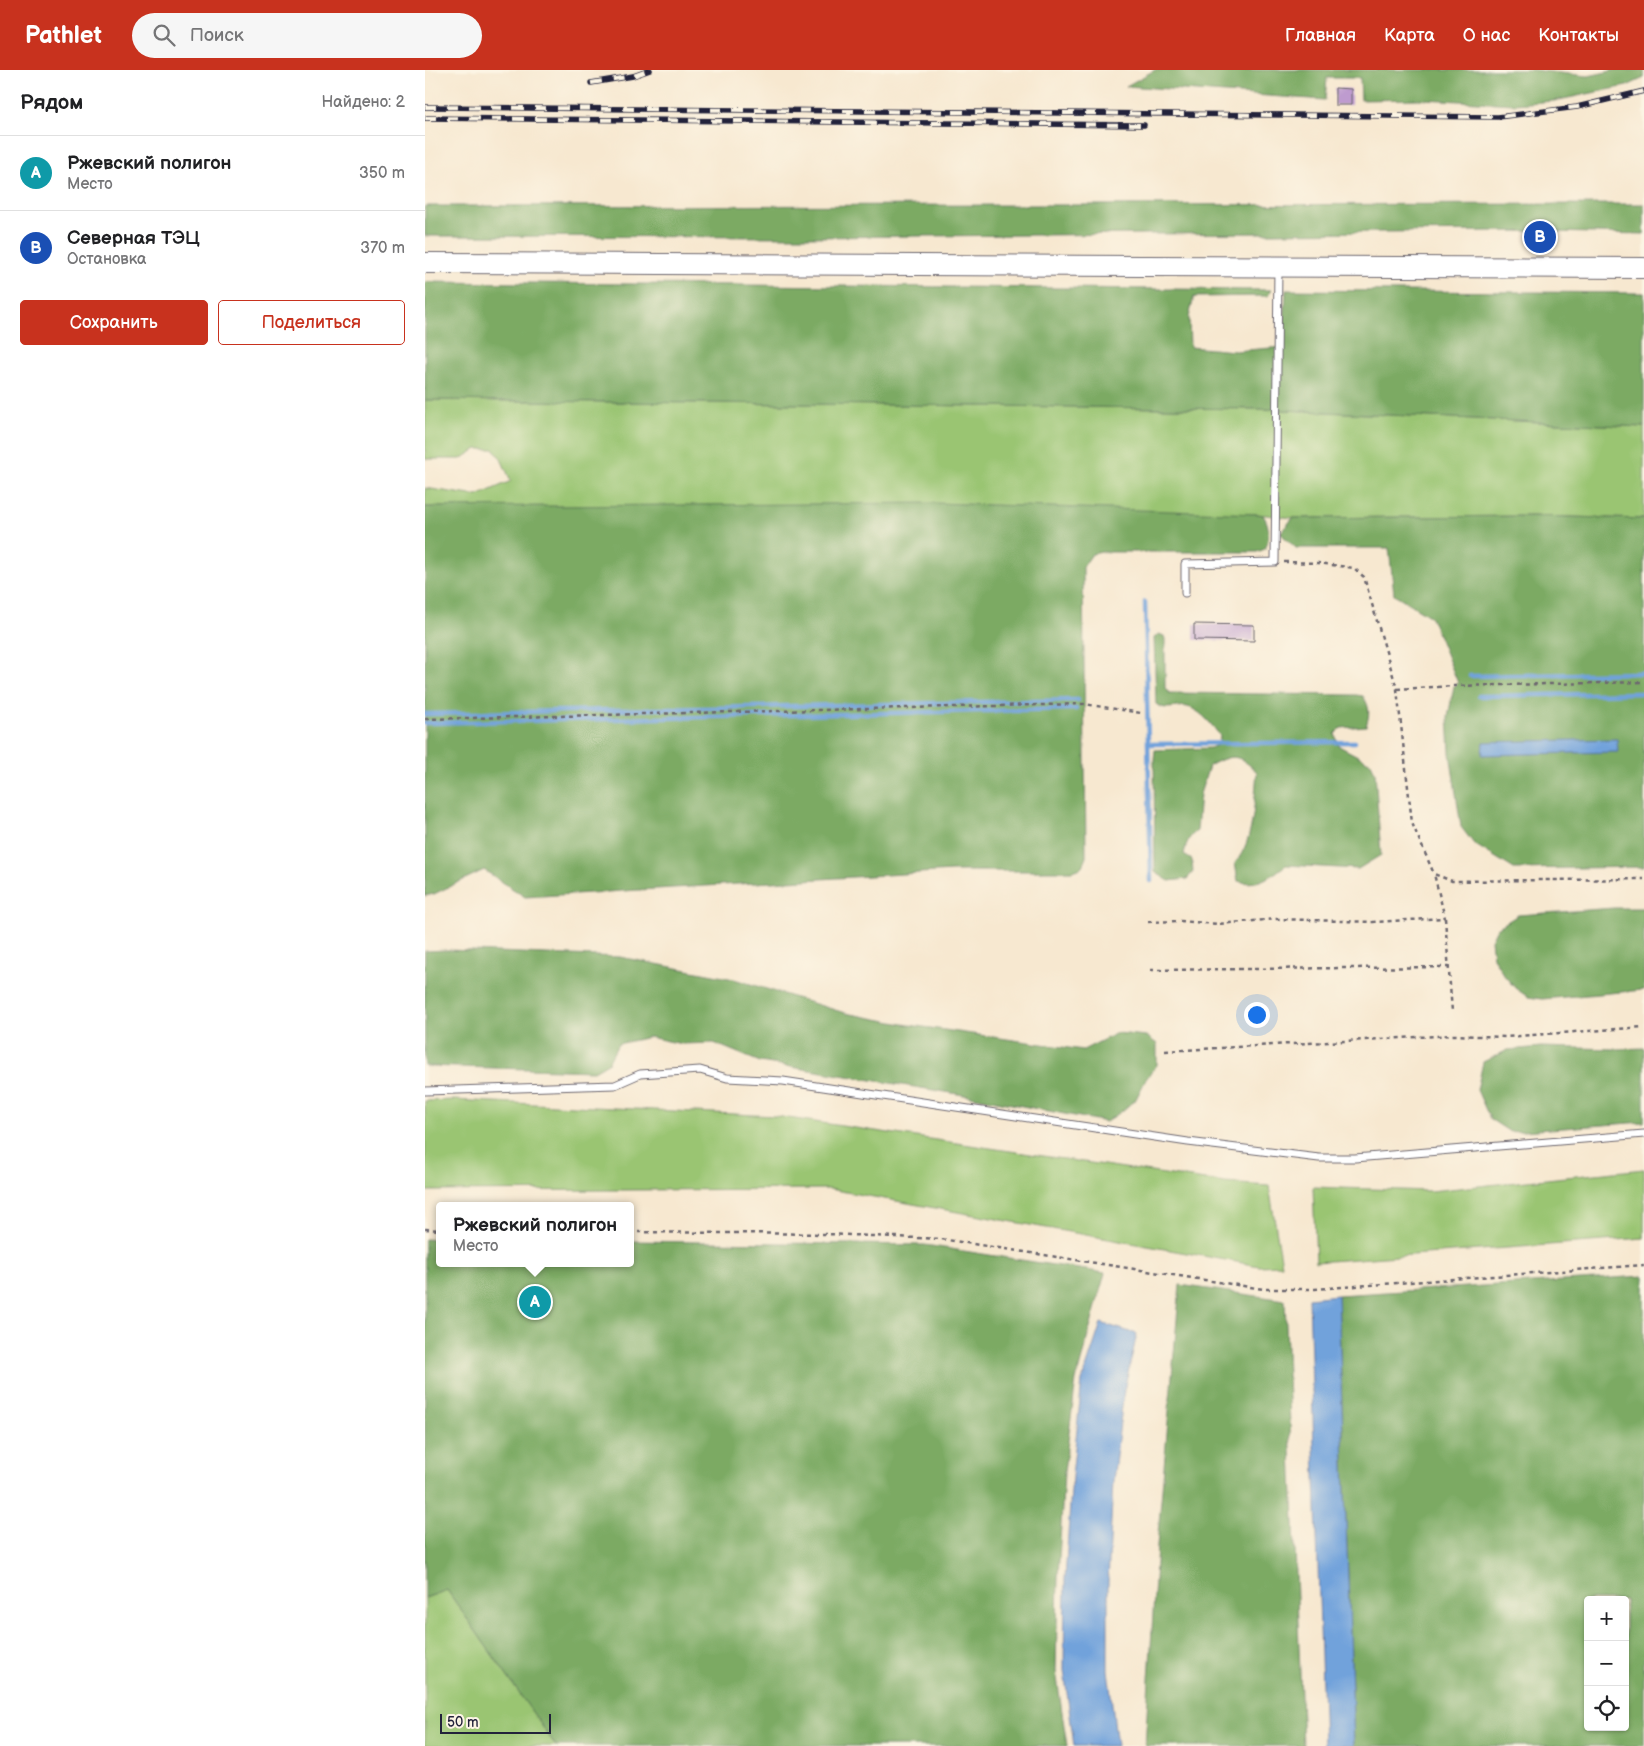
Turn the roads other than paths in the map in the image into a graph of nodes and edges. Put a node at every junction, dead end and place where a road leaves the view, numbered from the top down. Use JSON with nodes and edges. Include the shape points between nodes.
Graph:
{"nodes":[{"id":1,"x":425,"y":263,"type":"edge"},
{"id":2,"x":1277,"y":267,"type":"junction"},
{"id":3,"x":1644,"y":268,"type":"edge"},
{"id":4,"x":1185,"y":593,"type":"dead end"},
{"id":5,"x":425,"y":1091,"type":"edge"},
{"id":6,"x":1644,"y":1134,"type":"edge"}],
"edges":[{"from":1,"to":2,"type":"main road"},
{"from":2,"to":3,"type":"main road"},
{"from":2,"to":4,"type":"lane","via":[[1275,562],[1185,564]]},
{"from":5,"to":6,"type":"lane","via":[[615,1085],[640,1074],[700,1070],[727,1078],[783,1081],[1102,1130],[1319,1158],[1355,1158]]}]}
